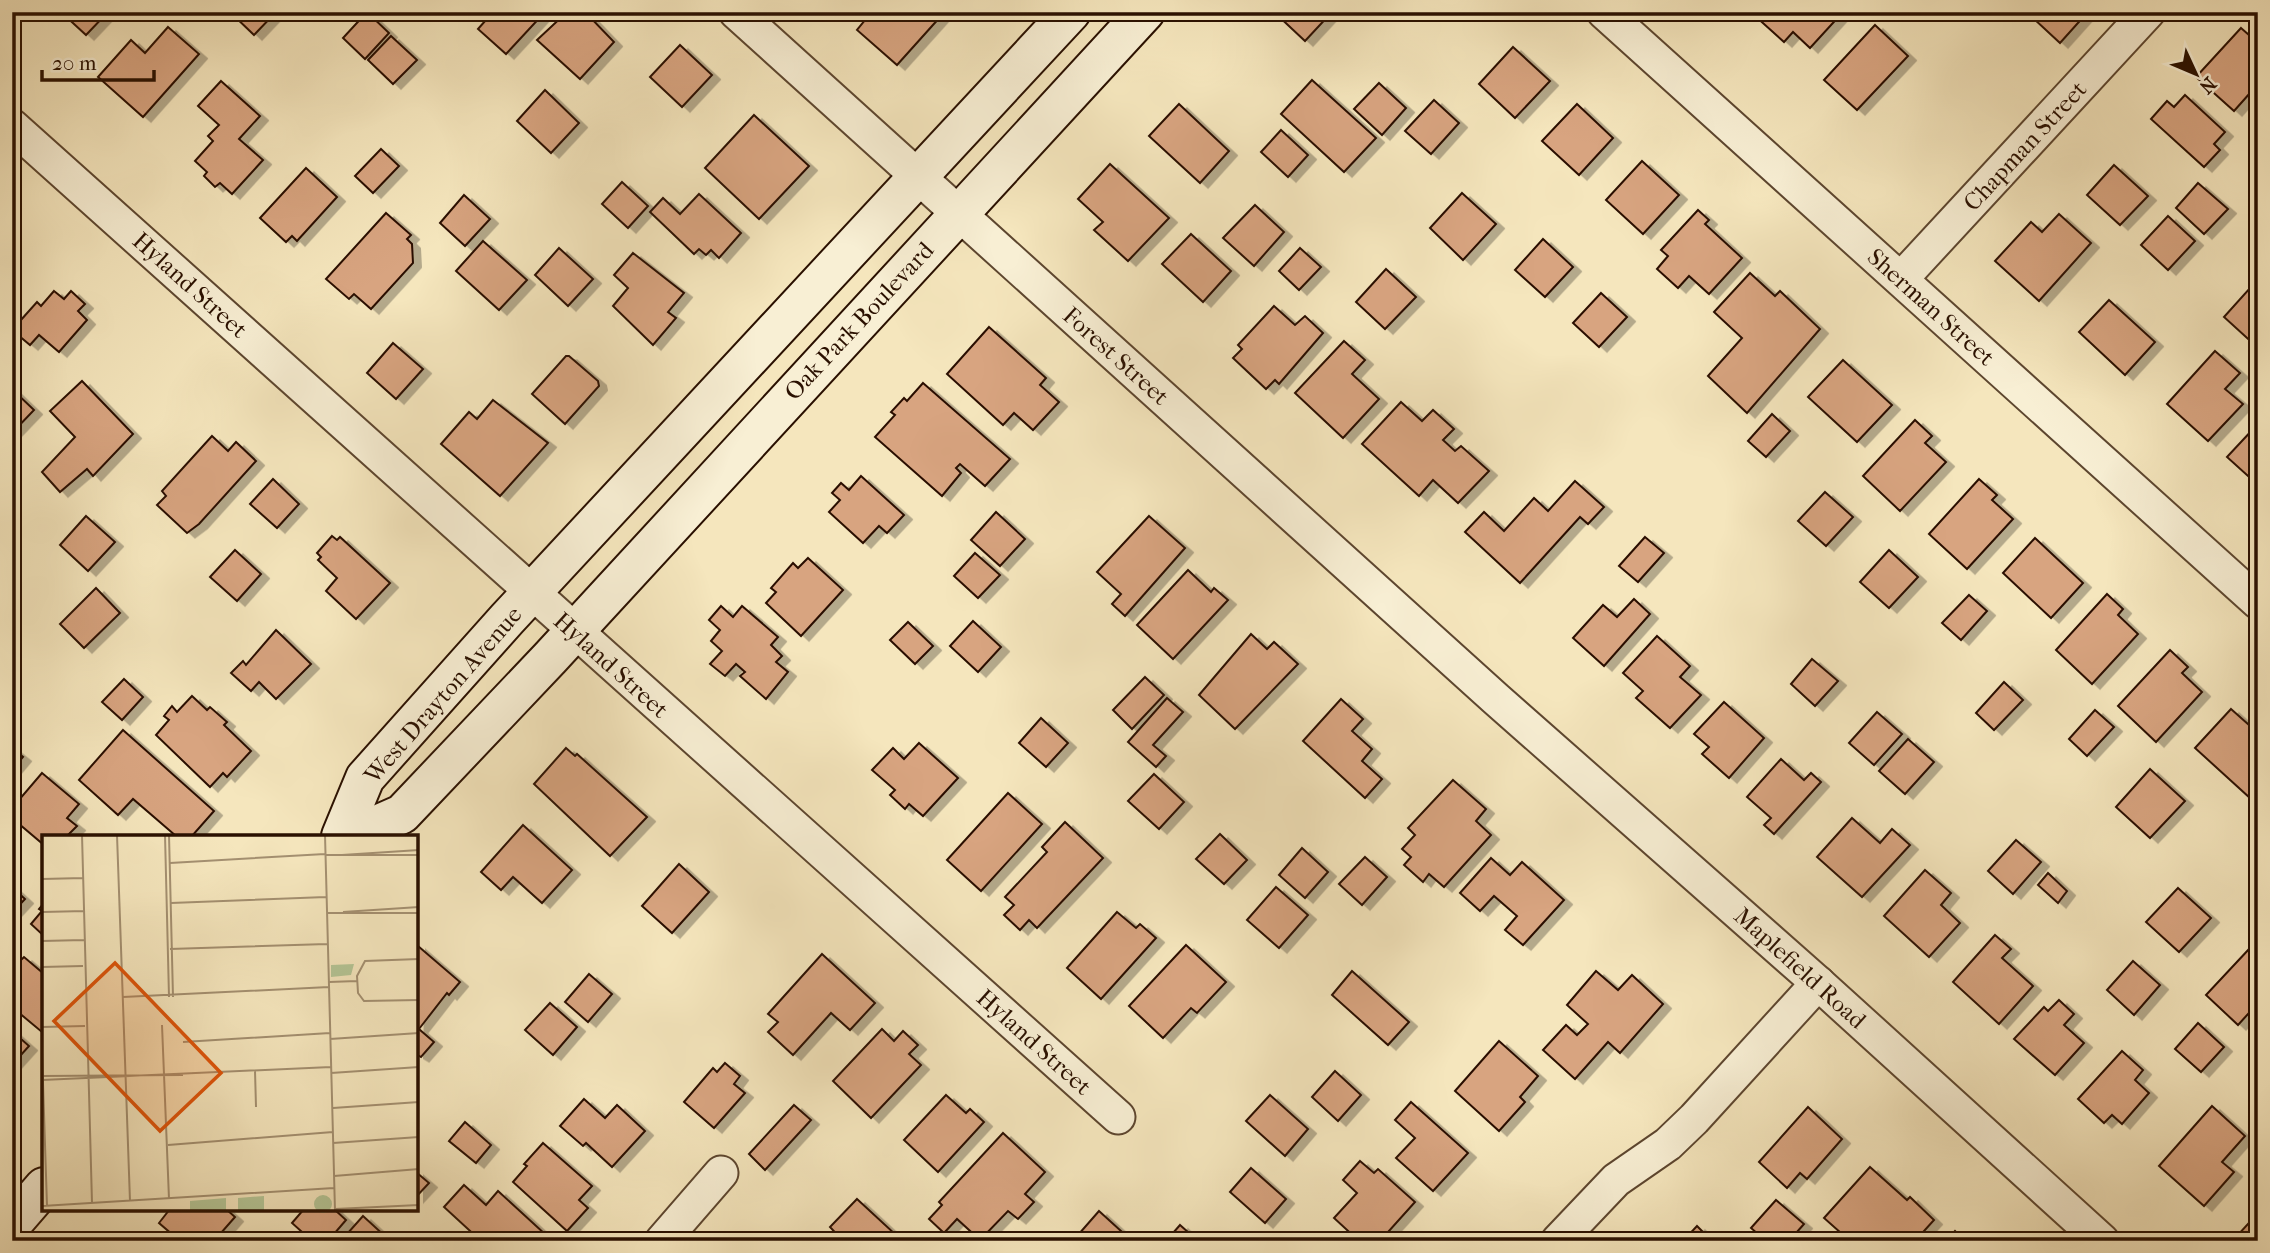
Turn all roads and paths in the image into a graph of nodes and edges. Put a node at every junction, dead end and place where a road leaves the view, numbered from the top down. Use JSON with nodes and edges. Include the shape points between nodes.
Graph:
{"nodes":[{"id":1,"x":736,"y":12,"type":"edge"},
{"id":2,"x":1072,"y":12,"type":"edge"},
{"id":3,"x":1145,"y":12,"type":"edge"},
{"id":4,"x":1604,"y":12,"type":"edge"},
{"id":5,"x":2148,"y":12,"type":"edge"},
{"id":6,"x":12,"y":126,"type":"edge"},
{"id":7,"x":919,"y":177,"type":"junction"},
{"id":8,"x":959,"y":213,"type":"junction"},
{"id":9,"x":1901,"y":279,"type":"junction"},
{"id":10,"x":532,"y":594,"type":"junction"},
{"id":11,"x":2258,"y":602,"type":"edge"},
{"id":12,"x":574,"y":631,"type":"junction"},
{"id":13,"x":1496,"y":699,"type":"joint"},
{"id":14,"x":341,"y":835,"type":"edge"},
{"id":15,"x":354,"y":835,"type":"edge"},
{"id":16,"x":1818,"y":983,"type":"junction"},
{"id":17,"x":1118,"y":1117,"type":"dead end"},
{"id":18,"x":721,"y":1173,"type":"dead end"},
{"id":19,"x":42,"y":1189,"type":"edge"},
{"id":20,"x":12,"y":1224,"type":"edge"},
{"id":21,"x":662,"y":1241,"type":"edge"},
{"id":22,"x":1558,"y":1241,"type":"edge"},
{"id":23,"x":2102,"y":1241,"type":"edge"}],
"edges":[{"from":1,"to":7,"type":"street","name":"Forest Street"},
{"from":2,"to":7,"type":"street"},
{"from":3,"to":8,"type":"street","name":"Oak Park Boulevard"},
{"from":4,"to":9,"type":"street","name":"Sherman Street"},
{"from":5,"to":9,"type":"street","name":"Chapman Street"},
{"from":6,"to":10,"type":"street","name":"Hyland Street"},
{"from":7,"to":8,"type":"street","name":"Forest Street"},
{"from":7,"to":10,"type":"street"},
{"from":8,"to":12,"type":"street","name":"Oak Park Boulevard"},
{"from":8,"to":13,"type":"street","name":"Forest Street"},
{"from":9,"to":11,"type":"street","name":"Sherman Street"},
{"from":10,"to":12,"type":"street","name":"Hyland Street"},
{"from":10,"to":14,"type":"street","name":"West Drayton Avenue","via":[[365,778]]},
{"from":12,"to":15,"type":"street","name":"West Drayton Avenue","via":[[402,814]]},
{"from":12,"to":17,"type":"street","name":"Hyland Street"},
{"from":13,"to":16,"type":"street","name":"Maplefield Road"},
{"from":16,"to":22,"type":"street","via":[[1694,1119],[1668,1144],[1616,1180]]},
{"from":16,"to":23,"type":"street","name":"Maplefield Road"},
{"from":18,"to":21,"type":"street"},
{"from":19,"to":20,"type":"street"}]}
